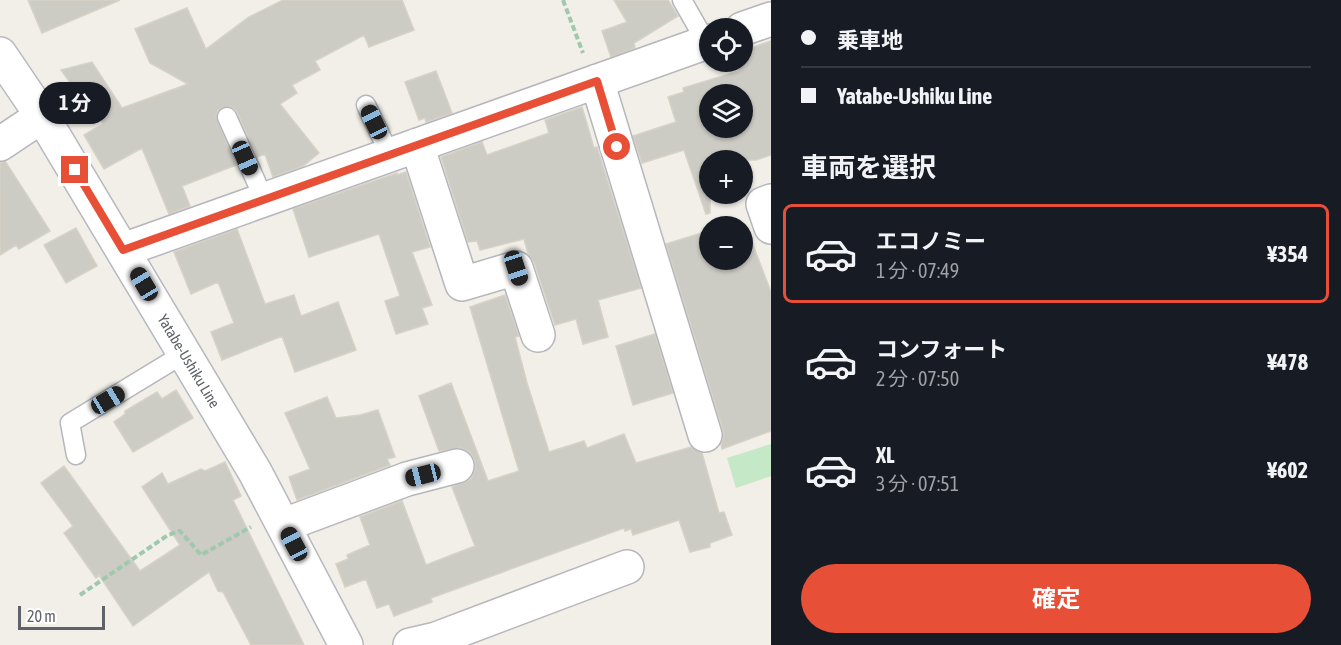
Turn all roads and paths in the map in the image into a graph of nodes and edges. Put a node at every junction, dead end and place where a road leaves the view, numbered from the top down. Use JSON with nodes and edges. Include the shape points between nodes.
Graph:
{"nodes":[{"id":1,"x":564,"y":0,"type":"edge"},
{"id":2,"x":682,"y":0,"type":"edge"},
{"id":3,"x":771,"y":19,"type":"edge"},
{"id":4,"x":753,"y":25,"type":"edge"},
{"id":5,"x":699,"y":27,"type":"edge"},
{"id":6,"x":699,"y":45,"type":"edge"},
{"id":7,"x":0,"y":54,"type":"edge"},
{"id":8,"x":595,"y":82,"type":"junction"},
{"id":9,"x":366,"y":105,"type":"dead end"},
{"id":10,"x":42,"y":116,"type":"junction"},
{"id":11,"x":226,"y":117,"type":"dead end"},
{"id":12,"x":0,"y":144,"type":"edge"},
{"id":13,"x":404,"y":150,"type":"junction"},
{"id":14,"x":264,"y":199,"type":"junction"},
{"id":15,"x":771,"y":201,"type":"edge"},
{"id":16,"x":771,"y":227,"type":"edge"},
{"id":17,"x":123,"y":250,"type":"junction"},
{"id":18,"x":538,"y":335,"type":"dead end"},
{"id":19,"x":185,"y":353,"type":"junction"},
{"id":20,"x":705,"y":435,"type":"dead end"},
{"id":21,"x":76,"y":455,"type":"dead end"},
{"id":22,"x":457,"y":466,"type":"dead end"},
{"id":23,"x":281,"y":519,"type":"junction"},
{"id":24,"x":627,"y":567,"type":"dead end"},
{"id":25,"x":80,"y":595,"type":"dead end"},
{"id":26,"x":346,"y":645,"type":"edge"},
{"id":27,"x":410,"y":645,"type":"edge"}],
"edges":[{"from":1,"to":8,"type":"path"},
{"from":2,"to":5,"type":"lane"},
{"from":3,"to":4,"type":"street"},
{"from":6,"to":8,"type":"street"},
{"from":7,"to":10,"type":"street","name":"Yatabe-Ushiku Line"},
{"from":8,"to":13,"type":"street"},
{"from":8,"to":20,"type":"street"},
{"from":9,"to":13,"type":"lane"},
{"from":10,"to":12,"type":"street"},
{"from":10,"to":17,"type":"street","name":"Yatabe-Ushiku Line"},
{"from":11,"to":14,"type":"lane"},
{"from":13,"to":14,"type":"street"},
{"from":13,"to":18,"type":"street","via":[[462,284],[516,268]]},
{"from":14,"to":17,"type":"street"},
{"from":15,"to":16,"type":"street","via":[[763,204]]},
{"from":17,"to":19,"type":"street","name":"Yatabe-Ushiku Line"},
{"from":19,"to":21,"type":"lane","via":[[70,423]]},
{"from":19,"to":23,"type":"street","name":"Yatabe-Ushiku Line"},
{"from":22,"to":23,"type":"street"},
{"from":23,"to":25,"type":"path","via":[[201,555],[180,531],[168,535]]},
{"from":23,"to":26,"type":"street","name":"Yatabe-Ushiku Line"},
{"from":24,"to":27,"type":"street","via":[[436,639]]}]}
